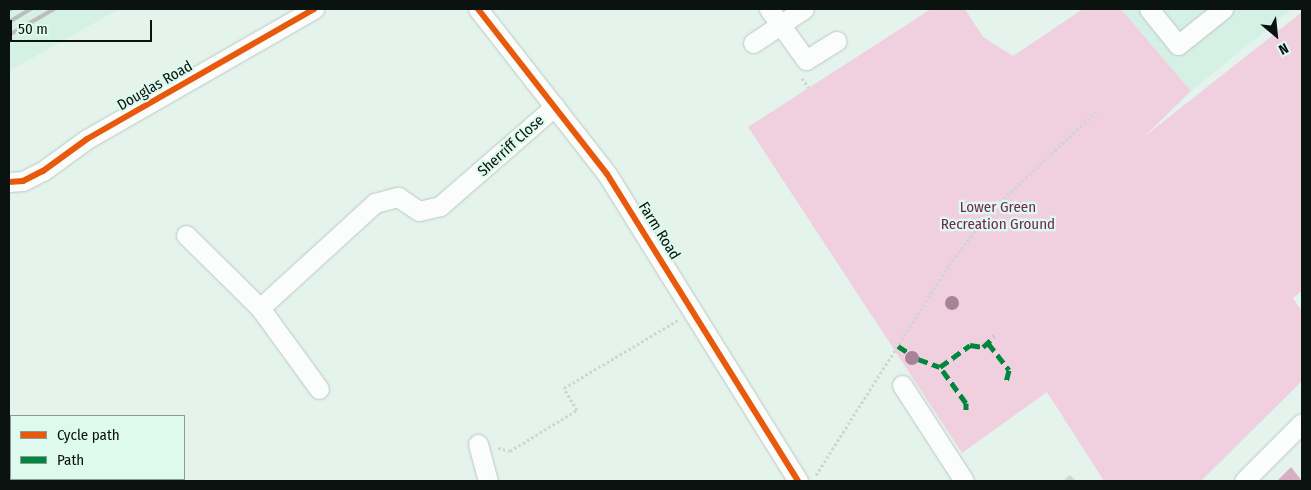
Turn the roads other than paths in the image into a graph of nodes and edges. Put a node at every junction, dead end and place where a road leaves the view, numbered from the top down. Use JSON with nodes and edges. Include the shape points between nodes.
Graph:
{"nodes":[{"id":1,"x":314,"y":9,"type":"edge"},
{"id":2,"x":478,"y":9,"type":"edge"},
{"id":3,"x":769,"y":9,"type":"edge"},
{"id":4,"x":804,"y":9,"type":"edge"},
{"id":5,"x":1149,"y":9,"type":"edge"},
{"id":6,"x":1223,"y":9,"type":"edge"},
{"id":7,"x":780,"y":25,"type":"junction"},
{"id":8,"x":837,"y":41,"type":"dead end"},
{"id":9,"x":753,"y":43,"type":"dead end"},
{"id":10,"x":555,"y":106,"type":"junction"},
{"id":11,"x":9,"y":182,"type":"edge"},
{"id":12,"x":186,"y":235,"type":"dead end"},
{"id":13,"x":260,"y":308,"type":"junction"},
{"id":14,"x":902,"y":384,"type":"dead end"},
{"id":15,"x":319,"y":389,"type":"dead end"},
{"id":16,"x":1302,"y":423,"type":"edge"},
{"id":17,"x":478,"y":444,"type":"road end"},
{"id":18,"x":482,"y":479,"type":"edge"},
{"id":19,"x":798,"y":481,"type":"edge"},
{"id":20,"x":964,"y":481,"type":"edge"},
{"id":21,"x":1244,"y":481,"type":"edge"}],
"edges":[{"from":1,"to":11,"type":"street","name":"Douglas Road","via":[[87,139],[43,171],[23,181]]},
{"from":2,"to":10,"type":"street","name":"Farm Road"},
{"from":3,"to":7,"type":"street"},
{"from":4,"to":7,"type":"street"},
{"from":5,"to":6,"type":"street","via":[[1178,45]]},
{"from":7,"to":8,"type":"street","via":[[806,60]]},
{"from":7,"to":9,"type":"street"},
{"from":10,"to":13,"type":"street","name":"Sherriff Close","via":[[440,206],[419,211],[398,197],[375,203]]},
{"from":10,"to":19,"type":"street","name":"Farm Road","via":[[607,174]]},
{"from":12,"to":13,"type":"street"},
{"from":13,"to":15,"type":"street"},
{"from":14,"to":20,"type":"street"},
{"from":16,"to":21,"type":"street"},
{"from":17,"to":18,"type":"street"}]}
